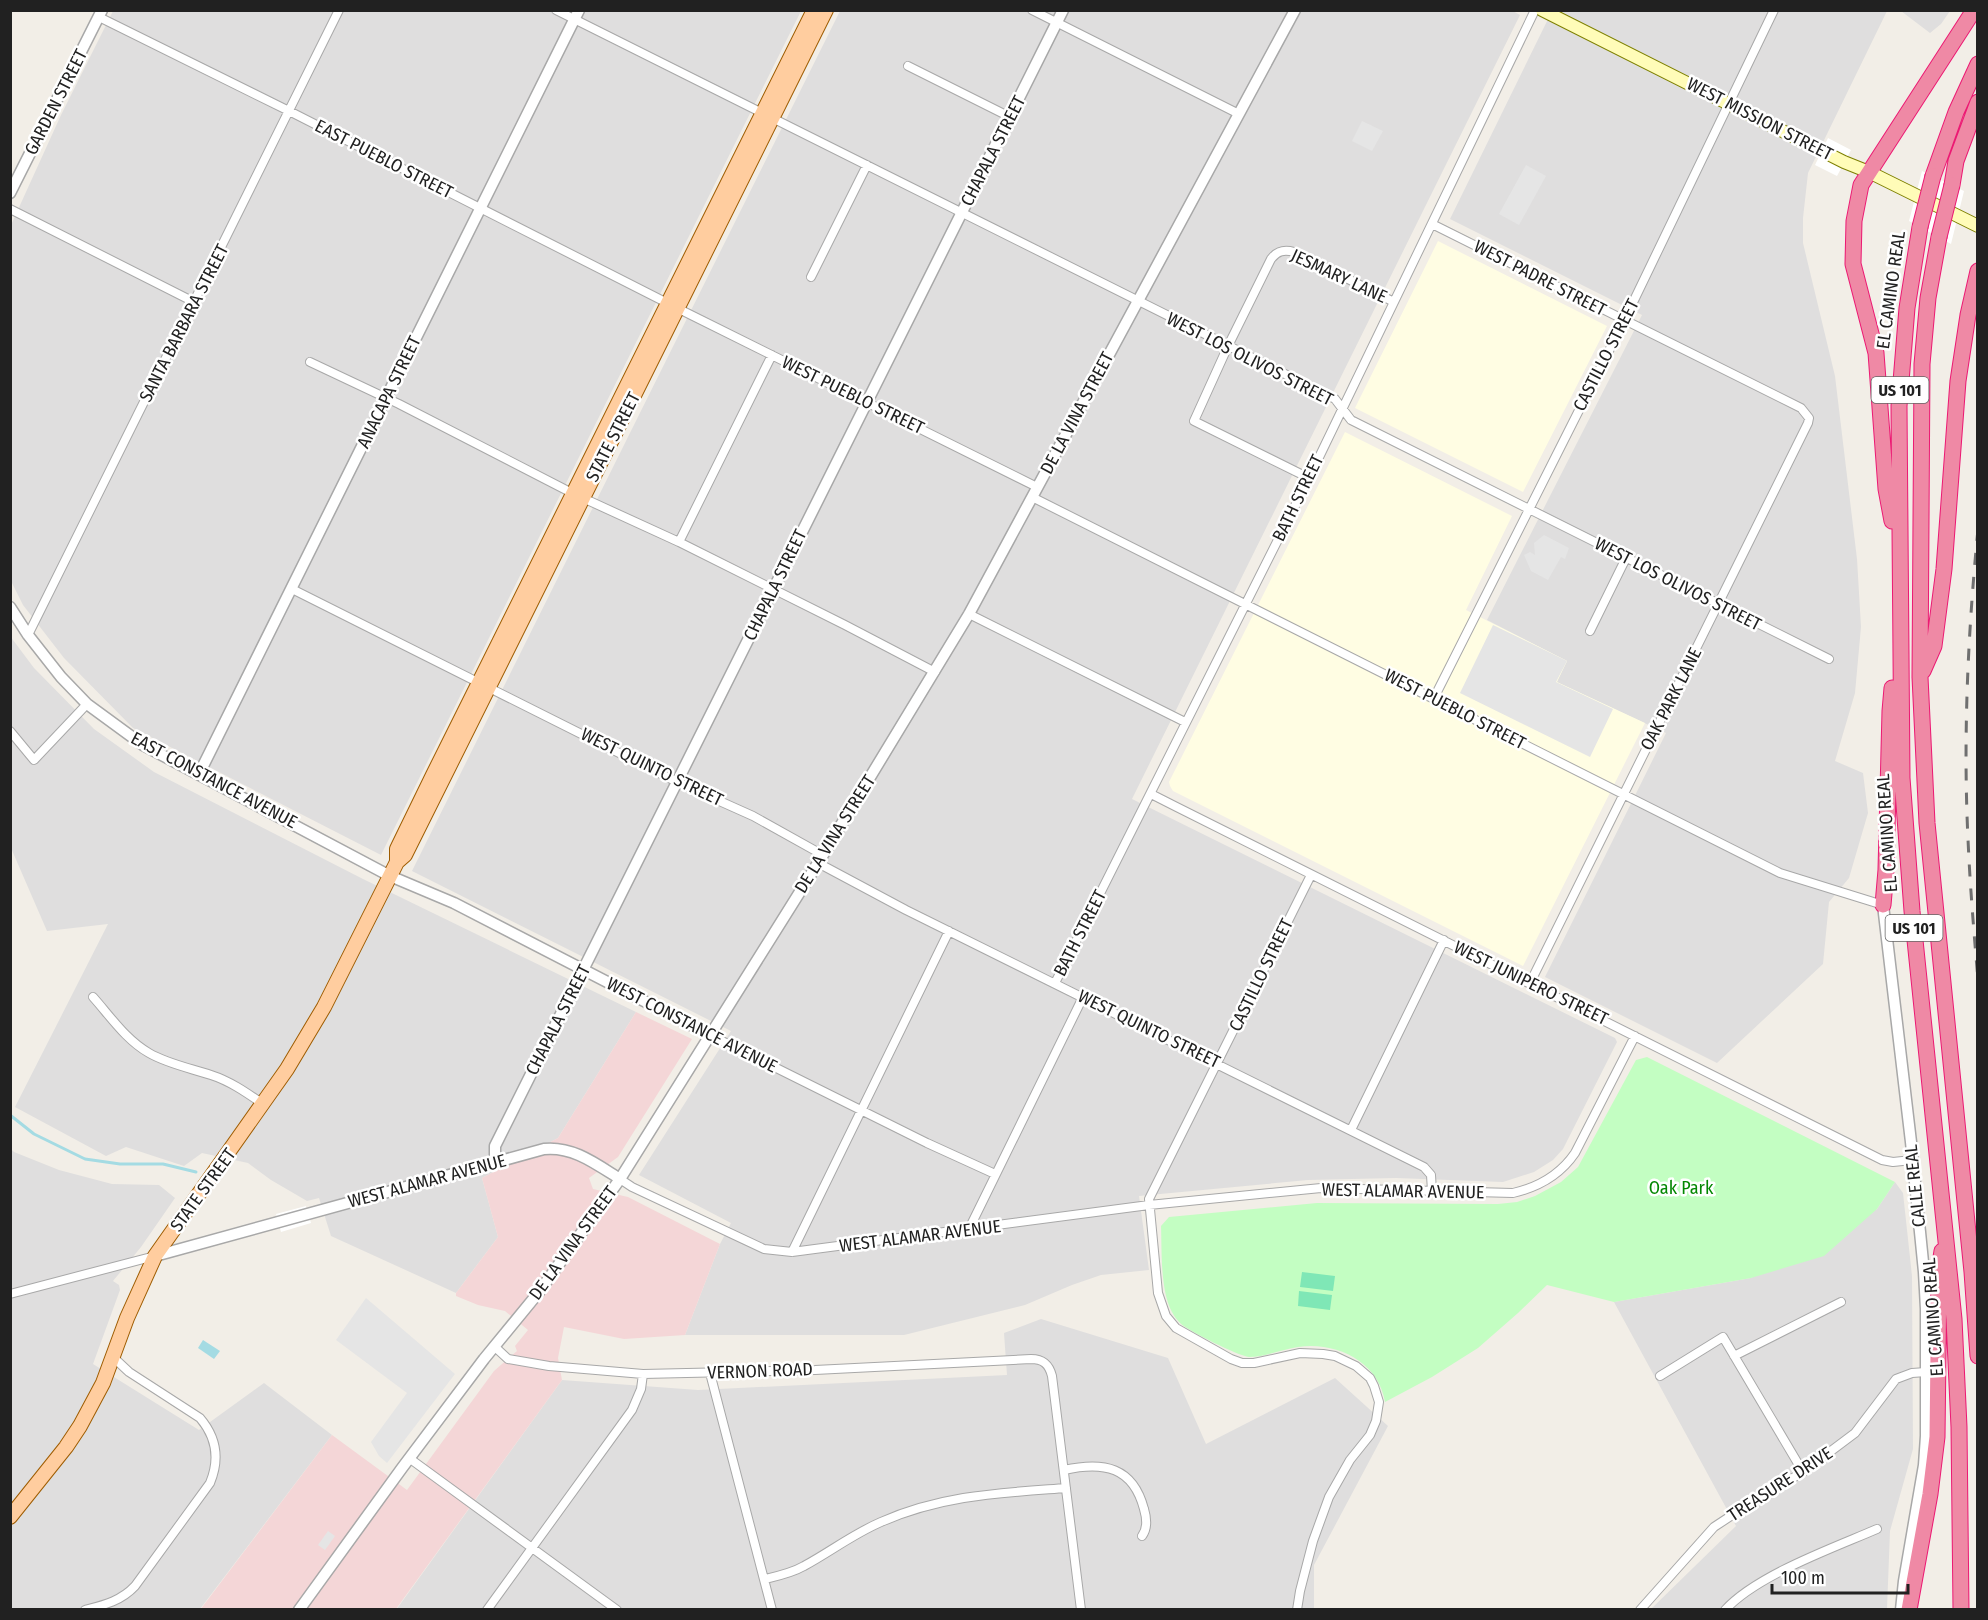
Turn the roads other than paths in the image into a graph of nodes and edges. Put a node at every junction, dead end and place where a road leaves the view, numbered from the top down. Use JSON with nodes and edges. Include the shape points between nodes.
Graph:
{"nodes":[{"id":1,"x":339,"y":10,"type":"edge"},
{"id":2,"x":556,"y":10,"type":"edge"},
{"id":3,"x":814,"y":10,"type":"edge"},
{"id":4,"x":826,"y":10,"type":"edge"},
{"id":5,"x":1032,"y":10,"type":"edge"},
{"id":6,"x":1063,"y":10,"type":"edge"},
{"id":7,"x":1295,"y":10,"type":"edge"},
{"id":8,"x":1535,"y":10,"type":"edge"},
{"id":9,"x":1542,"y":10,"type":"edge"},
{"id":10,"x":1774,"y":10,"type":"edge"},
{"id":11,"x":1974,"y":10,"type":"edge"},
{"id":12,"x":100,"y":14,"type":"edge"},
{"id":13,"x":577,"y":15,"type":"edge"},
{"id":14,"x":1057,"y":23,"type":"junction"},
{"id":15,"x":1977,"y":64,"type":"edge"},
{"id":16,"x":908,"y":66,"type":"dead end"},
{"id":17,"x":1977,"y":102,"type":"edge"},
{"id":18,"x":1728,"y":103,"type":"junction"},
{"id":19,"x":289,"y":111,"type":"junction"},
{"id":20,"x":1239,"y":114,"type":"junction"},
{"id":21,"x":768,"y":115,"type":"junction"},
{"id":22,"x":1010,"y":117,"type":"junction"},
{"id":23,"x":867,"y":165,"type":"junction"},
{"id":24,"x":1869,"y":172,"type":"junction"},
{"id":25,"x":10,"y":193,"type":"edge"},
{"id":26,"x":480,"y":208,"type":"junction"},
{"id":27,"x":10,"y":209,"type":"edge"},
{"id":28,"x":962,"y":213,"type":"junction"},
{"id":29,"x":1432,"y":224,"type":"junction"},
{"id":30,"x":1977,"y":226,"type":"edge"},
{"id":31,"x":1977,"y":271,"type":"edge"},
{"id":32,"x":811,"y":277,"type":"dead end"},
{"id":33,"x":1138,"y":301,"type":"junction"},
{"id":34,"x":194,"y":302,"type":"junction"},
{"id":35,"x":1394,"y":302,"type":"junction"},
{"id":36,"x":673,"y":306,"type":"junction"},
{"id":37,"x":1624,"y":321,"type":"junction"},
{"id":38,"x":1228,"y":346,"type":"junction"},
{"id":39,"x":772,"y":355,"type":"junction"},
{"id":40,"x":310,"y":362,"type":"dead end"},
{"id":41,"x":386,"y":399,"type":"junction"},
{"id":42,"x":867,"y":401,"type":"junction"},
{"id":43,"x":1342,"y":409,"type":"junction"},
{"id":44,"x":1808,"y":415,"type":"joint"},
{"id":45,"x":1309,"y":478,"type":"junction"},
{"id":46,"x":1035,"y":492,"type":"junction"},
{"id":47,"x":577,"y":496,"type":"junction"},
{"id":48,"x":1529,"y":509,"type":"junction"},
{"id":49,"x":679,"y":542,"type":"junction"},
{"id":50,"x":1899,"y":553,"type":"junction"},
{"id":51,"x":1626,"y":558,"type":"junction"},
{"id":52,"x":292,"y":589,"type":"junction"},
{"id":53,"x":773,"y":589,"type":"junction"},
{"id":54,"x":1246,"y":604,"type":"junction"},
{"id":55,"x":1719,"y":605,"type":"junction"},
{"id":56,"x":10,"y":607,"type":"edge"},
{"id":57,"x":969,"y":614,"type":"junction"},
{"id":58,"x":1900,"y":622,"type":"junction"},
{"id":59,"x":1590,"y":631,"type":"dead end"},
{"id":60,"x":28,"y":635,"type":"junction"},
{"id":61,"x":1829,"y":659,"type":"dead end"},
{"id":62,"x":935,"y":672,"type":"junction"},
{"id":63,"x":1920,"y":677,"type":"junction"},
{"id":64,"x":485,"y":685,"type":"junction"},
{"id":65,"x":1434,"y":698,"type":"junction"},
{"id":66,"x":87,"y":704,"type":"junction"},
{"id":67,"x":1185,"y":722,"type":"junction"},
{"id":68,"x":10,"y":731,"type":"edge"},
{"id":69,"x":199,"y":774,"type":"junction"},
{"id":70,"x":677,"y":782,"type":"junction"},
{"id":71,"x":1151,"y":794,"type":"junction"},
{"id":72,"x":1624,"y":794,"type":"junction"},
{"id":73,"x":820,"y":859,"type":"junction"},
{"id":74,"x":1311,"y":875,"type":"junction"},
{"id":75,"x":390,"y":876,"type":"junction"},
{"id":76,"x":1883,"y":905,"type":"junction"},
{"id":77,"x":949,"y":931,"type":"junction"},
{"id":78,"x":1444,"y":940,"type":"junction"},
{"id":79,"x":583,"y":971,"type":"junction"},
{"id":80,"x":1055,"y":983,"type":"junction"},
{"id":81,"x":1530,"y":983,"type":"junction"},
{"id":82,"x":93,"y":997,"type":"dead end"},
{"id":83,"x":1083,"y":997,"type":"junction"},
{"id":84,"x":710,"y":1035,"type":"junction"},
{"id":85,"x":1635,"y":1036,"type":"junction"},
{"id":86,"x":1218,"y":1064,"type":"junction"},
{"id":87,"x":263,"y":1104,"type":"junction"},
{"id":88,"x":860,"y":1109,"type":"junction"},
{"id":89,"x":1351,"y":1130,"type":"junction"},
{"id":90,"x":1912,"y":1160,"type":"junction"},
{"id":91,"x":495,"y":1162,"type":"junction"},
{"id":92,"x":995,"y":1174,"type":"junction"},
{"id":93,"x":620,"y":1179,"type":"junction"},
{"id":94,"x":1432,"y":1191,"type":"junction"},
{"id":95,"x":1149,"y":1205,"type":"junction"},
{"id":96,"x":969,"y":1229,"type":"junction"},
{"id":97,"x":1946,"y":1233,"type":"junction"},
{"id":98,"x":792,"y":1252,"type":"junction"},
{"id":99,"x":155,"y":1256,"type":"junction"},
{"id":100,"x":1972,"y":1272,"type":"junction"},
{"id":101,"x":10,"y":1294,"type":"edge"},
{"id":102,"x":1841,"y":1302,"type":"dead end"},
{"id":103,"x":1977,"y":1318,"type":"edge"},
{"id":104,"x":495,"y":1347,"type":"junction"},
{"id":105,"x":1734,"y":1356,"type":"junction"},
{"id":106,"x":1977,"y":1356,"type":"edge"},
{"id":107,"x":113,"y":1357,"type":"junction"},
{"id":108,"x":1926,"y":1372,"type":"junction"},
{"id":109,"x":710,"y":1373,"type":"junction"},
{"id":110,"x":643,"y":1374,"type":"junction"},
{"id":111,"x":1660,"y":1376,"type":"dead end"},
{"id":112,"x":409,"y":1458,"type":"junction"},
{"id":113,"x":1064,"y":1470,"type":"junction"},
{"id":114,"x":1803,"y":1472,"type":"junction"},
{"id":115,"x":1066,"y":1488,"type":"junction"},
{"id":116,"x":10,"y":1517,"type":"edge"},
{"id":117,"x":1877,"y":1529,"type":"dead end"},
{"id":118,"x":1142,"y":1536,"type":"dead end"},
{"id":119,"x":532,"y":1549,"type":"junction"},
{"id":120,"x":765,"y":1579,"type":"junction"},
{"id":121,"x":85,"y":1610,"type":"edge"},
{"id":122,"x":299,"y":1610,"type":"edge"},
{"id":123,"x":488,"y":1610,"type":"edge"},
{"id":124,"x":617,"y":1610,"type":"edge"},
{"id":125,"x":772,"y":1610,"type":"edge"},
{"id":126,"x":1081,"y":1610,"type":"edge"},
{"id":127,"x":1297,"y":1610,"type":"edge"},
{"id":128,"x":1640,"y":1610,"type":"edge"},
{"id":129,"x":1725,"y":1610,"type":"edge"},
{"id":130,"x":1901,"y":1610,"type":"edge"},
{"id":131,"x":1909,"y":1610,"type":"edge"},
{"id":132,"x":1961,"y":1610,"type":"edge"}],
"edges":[{"from":1,"to":19,"type":"street","name":"SANTA BARBARA STREET"},
{"from":2,"to":13,"type":"street","name":"WEST LOS OLIVOS STREET"},
{"from":3,"to":21,"type":"main road","name":"STATE STREET"},
{"from":4,"to":21,"type":"main road","name":"STATE STREET"},
{"from":5,"to":14,"type":"street"},
{"from":6,"to":14,"type":"street","name":"CHAPALA STREET"},
{"from":7,"to":20,"type":"street","name":"DE LA VINA STREET"},
{"from":8,"to":29,"type":"street","name":"BATH STREET"},
{"from":9,"to":18,"type":"main road","name":"WEST MISSION STREET"},
{"from":10,"to":18,"type":"street","name":"CASTILLO STREET"},
{"from":11,"to":24,"type":"highway"},
{"from":12,"to":19,"type":"street","name":"EAST PUEBLO STREET"},
{"from":12,"to":25,"type":"street","name":"GARDEN STREET"},
{"from":13,"to":21,"type":"street","name":"WEST LOS OLIVOS STREET"},
{"from":13,"to":26,"type":"street","name":"ANACAPA STREET"},
{"from":14,"to":20,"type":"street"},
{"from":14,"to":22,"type":"street","name":"CHAPALA STREET"},
{"from":15,"to":50,"type":"highway","name":"EL CAMINO REAL","number":"US 101","bridge":true,"via":[[1933,176],[1907,308],[1900,374]]},
{"from":16,"to":22,"type":"street"},
{"from":17,"to":63,"type":"highway","name":"EL CAMINO REAL","number":"US 101","bridge":true,"via":[[1956,161],[1928,298],[1922,364]]},
{"from":18,"to":24,"type":"main road","name":"WEST MISSION STREET"},
{"from":18,"to":37,"type":"street","name":"CASTILLO STREET"},
{"from":19,"to":26,"type":"street","name":"EAST PUEBLO STREET"},
{"from":19,"to":34,"type":"street","name":"SANTA BARBARA STREET"},
{"from":20,"to":33,"type":"street","name":"DE LA VINA STREET"},
{"from":21,"to":23,"type":"street","name":"WEST LOS OLIVOS STREET"},
{"from":21,"to":36,"type":"main road","name":"STATE STREET"},
{"from":22,"to":28,"type":"street","name":"CHAPALA STREET"},
{"from":23,"to":28,"type":"street","name":"WEST LOS OLIVOS STREET"},
{"from":23,"to":32,"type":"street"},
{"from":24,"to":30,"type":"main road","name":"WEST MISSION STREET"},
{"from":24,"to":50,"type":"highway","via":[[1861,185],[1854,221],[1854,264],[1876,353],[1886,489]]},
{"from":26,"to":36,"type":"street","name":"EAST PUEBLO STREET"},
{"from":26,"to":41,"type":"street","name":"ANACAPA STREET"},
{"from":27,"to":34,"type":"street"},
{"from":28,"to":33,"type":"street","name":"WEST LOS OLIVOS STREET"},
{"from":28,"to":42,"type":"street","name":"CHAPALA STREET"},
{"from":29,"to":35,"type":"street","name":"BATH STREET"},
{"from":29,"to":37,"type":"street","name":"WEST PADRE STREET"},
{"from":31,"to":63,"type":"highway","via":[[1958,381],[1944,569],[1934,646]]},
{"from":33,"to":38,"type":"street","name":"WEST LOS OLIVOS STREET"},
{"from":33,"to":46,"type":"street","name":"DE LA VINA STREET"},
{"from":34,"to":60,"type":"street","name":"SANTA BARBARA STREET"},
{"from":35,"to":38,"type":"street","name":"JESMARY LANE","via":[[1283,250],[1271,259]]},
{"from":35,"to":43,"type":"street","name":"BATH STREET"},
{"from":36,"to":39,"type":"street","name":"WEST PUEBLO STREET"},
{"from":36,"to":47,"type":"main road","name":"STATE STREET"},
{"from":37,"to":44,"type":"street","name":"WEST PADRE STREET","via":[[1801,408]]},
{"from":37,"to":48,"type":"street","name":"CASTILLO STREET"},
{"from":38,"to":43,"type":"street","name":"WEST LOS OLIVOS STREET","via":[[1335,399]]},
{"from":38,"to":45,"type":"street","name":"JESMARY LANE","via":[[1194,421]]},
{"from":39,"to":42,"type":"street","name":"WEST PUEBLO STREET"},
{"from":39,"to":49,"type":"street"},
{"from":40,"to":41,"type":"street"},
{"from":41,"to":47,"type":"street"},
{"from":41,"to":52,"type":"street","name":"ANACAPA STREET"},
{"from":42,"to":46,"type":"street","name":"WEST PUEBLO STREET"},
{"from":42,"to":53,"type":"street","name":"CHAPALA STREET"},
{"from":43,"to":45,"type":"street","name":"BATH STREET"},
{"from":43,"to":48,"type":"street","name":"WEST LOS OLIVOS STREET","via":[[1351,420]]},
{"from":44,"to":55,"type":"street","name":"OAK PARK LANE","via":[[1808,423]]},
{"from":45,"to":54,"type":"street","name":"BATH STREET"},
{"from":46,"to":54,"type":"street","name":"WEST PUEBLO STREET"},
{"from":46,"to":57,"type":"street","name":"DE LA VINA STREET"},
{"from":47,"to":49,"type":"street"},
{"from":47,"to":64,"type":"main road","name":"STATE STREET"},
{"from":48,"to":51,"type":"street","name":"WEST LOS OLIVOS STREET"},
{"from":48,"to":65,"type":"street","name":"CASTILLO STREET"},
{"from":49,"to":53,"type":"street"},
{"from":50,"to":58,"type":"highway","name":"EL CAMINO REAL","number":"US 101"},
{"from":51,"to":55,"type":"street","name":"WEST LOS OLIVOS STREET"},
{"from":51,"to":59,"type":"street"},
{"from":52,"to":64,"type":"street","name":"WEST QUINTO STREET"},
{"from":52,"to":69,"type":"street","name":"ANACAPA STREET"},
{"from":53,"to":62,"type":"street"},
{"from":53,"to":70,"type":"street","name":"CHAPALA STREET"},
{"from":54,"to":65,"type":"street","name":"WEST PUEBLO STREET"},
{"from":54,"to":67,"type":"street","name":"BATH STREET"},
{"from":55,"to":61,"type":"street","name":"WEST LOS OLIVOS STREET"},
{"from":55,"to":72,"type":"street","name":"OAK PARK LANE"},
{"from":56,"to":60,"type":"street","name":"EAST CONSTANCE AVENUE"},
{"from":57,"to":62,"type":"street","name":"DE LA VINA STREET"},
{"from":57,"to":67,"type":"street"},
{"from":58,"to":76,"type":"highway","via":[[1890,711]]},
{"from":58,"to":97,"type":"highway","name":"EL CAMINO REAL","number":"US 101","via":[[1906,832]]},
{"from":60,"to":66,"type":"street","name":"EAST CONSTANCE AVENUE"},
{"from":62,"to":73,"type":"street","name":"DE LA VINA STREET"},
{"from":63,"to":100,"type":"highway","name":"EL CAMINO REAL","number":"US 101","via":[[1927,823]]},
{"from":64,"to":70,"type":"street","name":"WEST QUINTO STREET"},
{"from":64,"to":75,"type":"main road","name":"STATE STREET","via":[[397,849],[397,862]]},
{"from":65,"to":72,"type":"street","name":"WEST PUEBLO STREET"},
{"from":66,"to":68,"type":"street","via":[[34,760]]},
{"from":66,"to":69,"type":"street","name":"EAST CONSTANCE AVENUE","via":[[143,745]]},
{"from":67,"to":71,"type":"street","name":"BATH STREET"},
{"from":69,"to":75,"type":"street","name":"EAST CONSTANCE AVENUE"},
{"from":70,"to":73,"type":"street","name":"WEST QUINTO STREET","via":[[753,816]]},
{"from":70,"to":79,"type":"street","name":"CHAPALA STREET"},
{"from":71,"to":74,"type":"street","name":"WEST JUNIPERO STREET"},
{"from":71,"to":80,"type":"street","name":"BATH STREET"},
{"from":72,"to":76,"type":"street","name":"WEST PUEBLO STREET","via":[[1780,873]]},
{"from":72,"to":81,"type":"street","name":"OAK PARK LANE"},
{"from":73,"to":77,"type":"street","name":"WEST QUINTO STREET"},
{"from":73,"to":84,"type":"street","name":"DE LA VINA STREET"},
{"from":74,"to":78,"type":"street","name":"WEST JUNIPERO STREET"},
{"from":74,"to":86,"type":"street","name":"CASTILLO STREET"},
{"from":75,"to":79,"type":"street","name":"WEST CONSTANCE AVENUE","via":[[474,913]]},
{"from":75,"to":87,"type":"main road","name":"STATE STREET","via":[[324,1007]]},
{"from":76,"to":90,"type":"street","name":"CALLE REAL"},
{"from":77,"to":80,"type":"street","name":"WEST QUINTO STREET"},
{"from":77,"to":88,"type":"street"},
{"from":78,"to":81,"type":"street","name":"WEST JUNIPERO STREET"},
{"from":78,"to":89,"type":"street"},
{"from":79,"to":84,"type":"street","name":"WEST CONSTANCE AVENUE"},
{"from":79,"to":91,"type":"street","name":"CHAPALA STREET","via":[[495,1146]]},
{"from":80,"to":83,"type":"street","name":"WEST QUINTO STREET"},
{"from":81,"to":85,"type":"street","name":"WEST JUNIPERO STREET"},
{"from":82,"to":87,"type":"street","via":[[130,1038],[151,1054],[213,1075]]},
{"from":83,"to":86,"type":"street","name":"WEST QUINTO STREET"},
{"from":83,"to":92,"type":"street","name":"BATH STREET"},
{"from":84,"to":88,"type":"street","name":"WEST CONSTANCE AVENUE"},
{"from":84,"to":93,"type":"street","name":"DE LA VINA STREET"},
{"from":85,"to":90,"type":"street","name":"WEST JUNIPERO STREET","via":[[1882,1160]]},
{"from":85,"to":94,"type":"street","name":"WEST ALAMAR AVENUE","via":[[1575,1153],[1557,1174],[1513,1193]]},
{"from":86,"to":89,"type":"street","name":"WEST QUINTO STREET"},
{"from":86,"to":95,"type":"street","name":"CASTILLO STREET","via":[[1151,1194]]},
{"from":87,"to":99,"type":"main road","name":"STATE STREET"},
{"from":88,"to":92,"type":"street","name":"WEST CONSTANCE AVENUE"},
{"from":88,"to":98,"type":"street"},
{"from":89,"to":94,"type":"street","name":"WEST QUINTO STREET","via":[[1428,1170]]},
{"from":90,"to":108,"type":"street","name":"CALLE REAL","via":[[1924,1272]]},
{"from":91,"to":93,"type":"street","name":"WEST ALAMAR AVENUE","via":[[557,1148],[585,1158]]},
{"from":91,"to":99,"type":"street","name":"WEST ALAMAR AVENUE"},
{"from":92,"to":96,"type":"street","name":"BATH STREET"},
{"from":93,"to":98,"type":"street","name":"WEST ALAMAR AVENUE","via":[[764,1249]]},
{"from":93,"to":104,"type":"street","name":"DE LA VINA STREET"},
{"from":94,"to":95,"type":"street","name":"WEST ALAMAR AVENUE","via":[[1321,1188]]},
{"from":95,"to":96,"type":"street","name":"WEST ALAMAR AVENUE"},
{"from":95,"to":127,"type":"street","via":[[1158,1293],[1166,1316],[1176,1328],[1242,1363],[1300,1353],[1335,1356],[1365,1374],[1376,1390],[1379,1402],[1374,1427],[1329,1497],[1311,1549]]},
{"from":96,"to":98,"type":"street","name":"WEST ALAMAR AVENUE"},
{"from":97,"to":131,"type":"highway","via":[[1939,1270],[1936,1446]]},
{"from":97,"to":132,"type":"highway","name":"EL CAMINO REAL","number":"US 101","via":[[1958,1405]]},
{"from":99,"to":101,"type":"street"},
{"from":99,"to":107,"type":"main road","name":"STATE STREET"},
{"from":100,"to":103,"type":"highway"},
{"from":100,"to":106,"type":"highway","name":"EL CAMINO REAL","number":"US 101"},
{"from":102,"to":105,"type":"street"},
{"from":104,"to":110,"type":"street","name":"VERNON ROAD","via":[[508,1359]]},
{"from":104,"to":112,"type":"street","name":"DE LA VINA STREET"},
{"from":105,"to":111,"type":"street","via":[[1723,1337]]},
{"from":105,"to":114,"type":"street"},
{"from":107,"to":116,"type":"main road","name":"STATE STREET","via":[[80,1426]]},
{"from":107,"to":121,"type":"street","via":[[132,1374],[200,1418],[216,1446],[216,1468],[210,1483],[135,1587],[112,1602]]},
{"from":108,"to":114,"type":"street","name":"TREASURE DRIVE","via":[[1906,1374],[1892,1383],[1856,1433]]},
{"from":108,"to":130,"type":"street","name":"CALLE REAL","via":[[1924,1465]]},
{"from":109,"to":110,"type":"street","name":"VERNON ROAD"},
{"from":109,"to":113,"type":"street","name":"VERNON ROAD","via":[[1031,1359],[1045,1362],[1051,1370]]},
{"from":109,"to":120,"type":"street"},
{"from":110,"to":119,"type":"street","via":[[632,1410]]},
{"from":112,"to":119,"type":"street"},
{"from":112,"to":122,"type":"street","name":"DE LA VINA STREET"},
{"from":113,"to":115,"type":"street"},
{"from":113,"to":118,"type":"street","via":[[1094,1466],[1124,1474],[1141,1497],[1147,1520]]},
{"from":114,"to":128,"type":"street","name":"TREASURE DRIVE","via":[[1714,1527]]},
{"from":115,"to":120,"type":"street","via":[[978,1494],[916,1509],[858,1533],[787,1574]]},
{"from":115,"to":126,"type":"street"},
{"from":117,"to":129,"type":"street","via":[[1785,1570],[1744,1592]]},
{"from":119,"to":123,"type":"street"},
{"from":119,"to":124,"type":"street"},
{"from":120,"to":125,"type":"street"}]}
